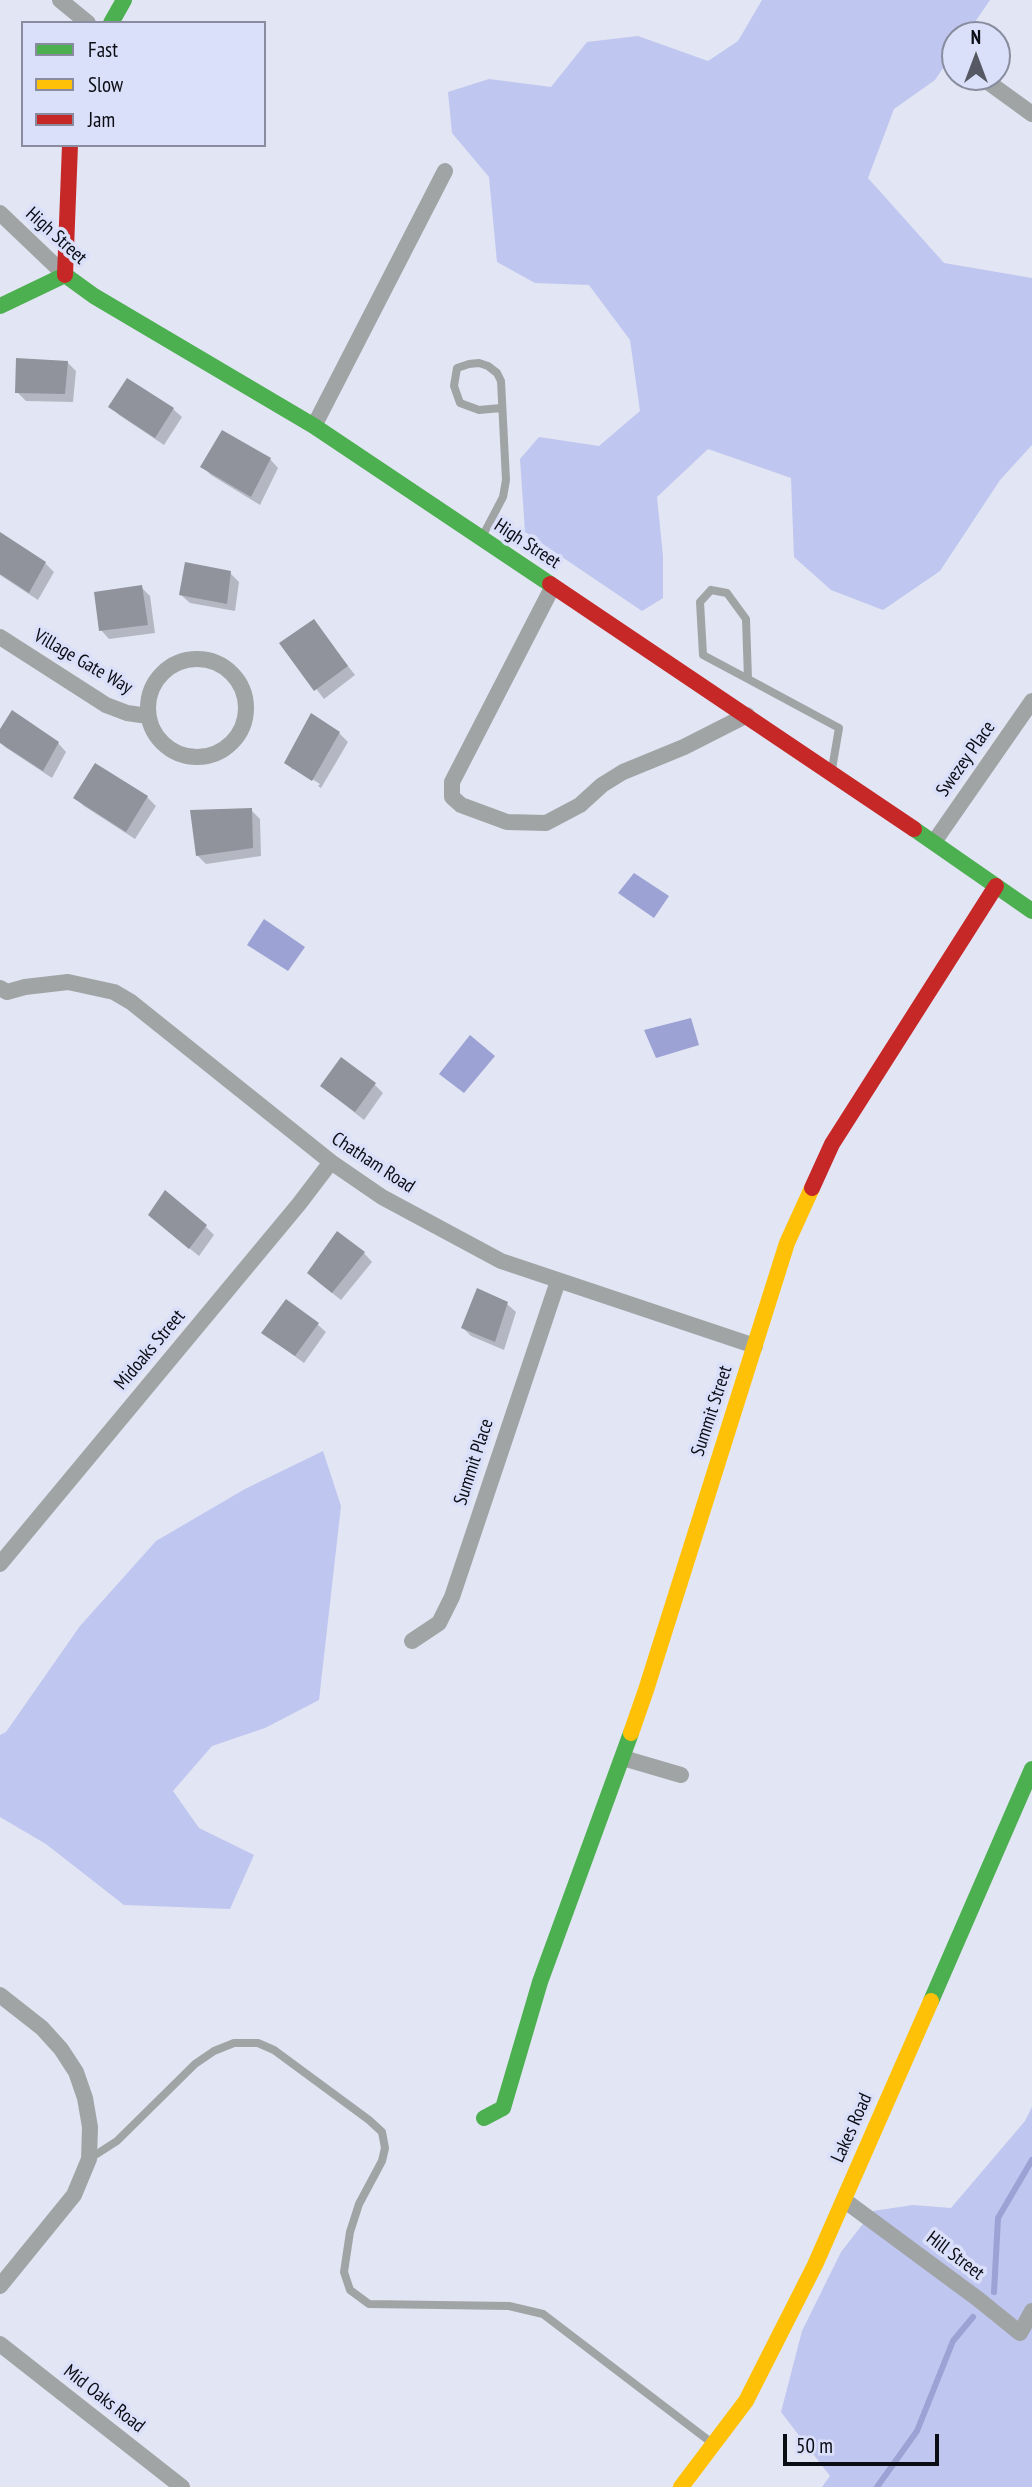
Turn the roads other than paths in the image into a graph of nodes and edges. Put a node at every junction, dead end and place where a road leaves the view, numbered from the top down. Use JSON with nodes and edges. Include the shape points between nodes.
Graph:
{"nodes":[{"id":1,"x":60,"y":0,"type":"edge"},
{"id":2,"x":124,"y":0,"type":"edge"},
{"id":3,"x":86,"y":21,"type":"edge"},
{"id":4,"x":112,"y":21,"type":"edge"},
{"id":5,"x":1000,"y":91,"type":"edge"},
{"id":6,"x":1032,"y":114,"type":"edge"},
{"id":7,"x":70,"y":147,"type":"edge"},
{"id":8,"x":445,"y":171,"type":"dead end"},
{"id":9,"x":0,"y":214,"type":"edge"},
{"id":10,"x":65,"y":275,"type":"junction"},
{"id":11,"x":0,"y":306,"type":"edge"},
{"id":12,"x":501,"y":408,"type":"junction"},
{"id":13,"x":314,"y":426,"type":"junction"},
{"id":14,"x":481,"y":539,"type":"junction"},
{"id":15,"x":553,"y":586,"type":"junction"},
{"id":16,"x":0,"y":637,"type":"edge"},
{"id":17,"x":748,"y":679,"type":"junction"},
{"id":18,"x":1032,"y":701,"type":"edge"},
{"id":19,"x":747,"y":715,"type":"junction"},
{"id":20,"x":148,"y":716,"type":"junction"},
{"id":21,"x":831,"y":772,"type":"junction"},
{"id":22,"x":934,"y":842,"type":"junction"},
{"id":23,"x":996,"y":886,"type":"junction"},
{"id":24,"x":1032,"y":911,"type":"edge"},
{"id":25,"x":2,"y":994,"type":"edge"},
{"id":26,"x":331,"y":1162,"type":"junction"},
{"id":27,"x":558,"y":1282,"type":"junction"},
{"id":28,"x":755,"y":1346,"type":"junction"},
{"id":29,"x":0,"y":1564,"type":"edge"},
{"id":30,"x":412,"y":1641,"type":"dead end"},
{"id":31,"x":622,"y":1758,"type":"junction"},
{"id":32,"x":1032,"y":1769,"type":"edge"},
{"id":33,"x":681,"y":1775,"type":"dead end"},
{"id":34,"x":0,"y":1995,"type":"edge"},
{"id":35,"x":484,"y":2118,"type":"dead end"},
{"id":36,"x":89,"y":2159,"type":"junction"},
{"id":37,"x":844,"y":2200,"type":"junction"},
{"id":38,"x":0,"y":2286,"type":"edge"},
{"id":39,"x":1032,"y":2311,"type":"edge"},
{"id":40,"x":0,"y":2344,"type":"edge"},
{"id":41,"x":714,"y":2445,"type":"junction"},
{"id":42,"x":182,"y":2487,"type":"edge"},
{"id":43,"x":681,"y":2487,"type":"edge"}],
"edges":[{"from":1,"to":3,"type":"street"},
{"from":2,"to":4,"type":"street"},
{"from":5,"to":6,"type":"street"},
{"from":7,"to":10,"type":"street"},
{"from":8,"to":13,"type":"street"},
{"from":9,"to":10,"type":"street","name":"High Street"},
{"from":10,"to":11,"type":"street"},
{"from":10,"to":13,"type":"street","name":"High Street"},
{"from":12,"to":12,"type":"lane","via":[[501,381],[493,369],[479,363],[457,368],[454,386],[460,403],[479,410]]},
{"from":12,"to":14,"type":"lane","via":[[506,480],[503,497]]},
{"from":13,"to":14,"type":"street","name":"High Street"},
{"from":14,"to":15,"type":"street","name":"High Street"},
{"from":15,"to":19,"type":"street","name":"High Street"},
{"from":15,"to":19,"type":"street","via":[[452,782],[452,796],[461,805],[507,822],[546,823],[580,805],[623,772]]},
{"from":16,"to":20,"type":"street","name":"Village Gate Way","via":[[106,705]]},
{"from":17,"to":17,"type":"lane","via":[[702,655],[700,602],[711,590],[727,593],[746,619]]},
{"from":17,"to":21,"type":"lane","via":[[839,728]]},
{"from":18,"to":22,"type":"street","name":"Swezey Place"},
{"from":19,"to":21,"type":"street","name":"High Street"},
{"from":20,"to":20,"type":"street","name":"Village Gate Way","via":[[165,745],[195,758],[227,748],[239,736],[247,704],[234,674],[207,659],[191,659],[162,673],[153,685]]},
{"from":21,"to":22,"type":"street","name":"High Street"},
{"from":22,"to":23,"type":"street","name":"High Street"},
{"from":23,"to":24,"type":"street","name":"High Street"},
{"from":23,"to":28,"type":"street","name":"Summit Street","via":[[832,1144],[787,1243]]},
{"from":25,"to":26,"type":"street","name":"Chatham Road","via":[[68,982],[114,992]]},
{"from":26,"to":27,"type":"street","name":"Chatham Road","via":[[382,1197],[501,1261]]},
{"from":26,"to":29,"type":"street","name":"Midoaks Street"},
{"from":27,"to":28,"type":"street","name":"Chatham Road"},
{"from":27,"to":30,"type":"street","name":"Summit Place","via":[[452,1597],[439,1623]]},
{"from":28,"to":31,"type":"street","name":"Summit Street"},
{"from":31,"to":33,"type":"street"},
{"from":31,"to":35,"type":"street","name":"Summit Street","via":[[540,1982],[503,2108]]},
{"from":32,"to":37,"type":"street","name":"Lakes Road"},
{"from":34,"to":36,"type":"street","via":[[42,2028],[76,2072],[90,2127]]},
{"from":36,"to":38,"type":"street","via":[[75,2195]]},
{"from":36,"to":41,"type":"lane","via":[[117,2141],[195,2064],[215,2051],[234,2043],[257,2043],[274,2050],[382,2132],[382,2161],[350,2232],[344,2272],[349,2290],[369,2304],[509,2306],[542,2314]]},
{"from":37,"to":39,"type":"street","name":"Hill Street","via":[[1020,2333]]},
{"from":37,"to":41,"type":"street","name":"Lakes Road","via":[[746,2401]]},
{"from":40,"to":42,"type":"street","name":"Mid Oaks Road"},
{"from":41,"to":43,"type":"street","name":"Lakes Road"}]}
